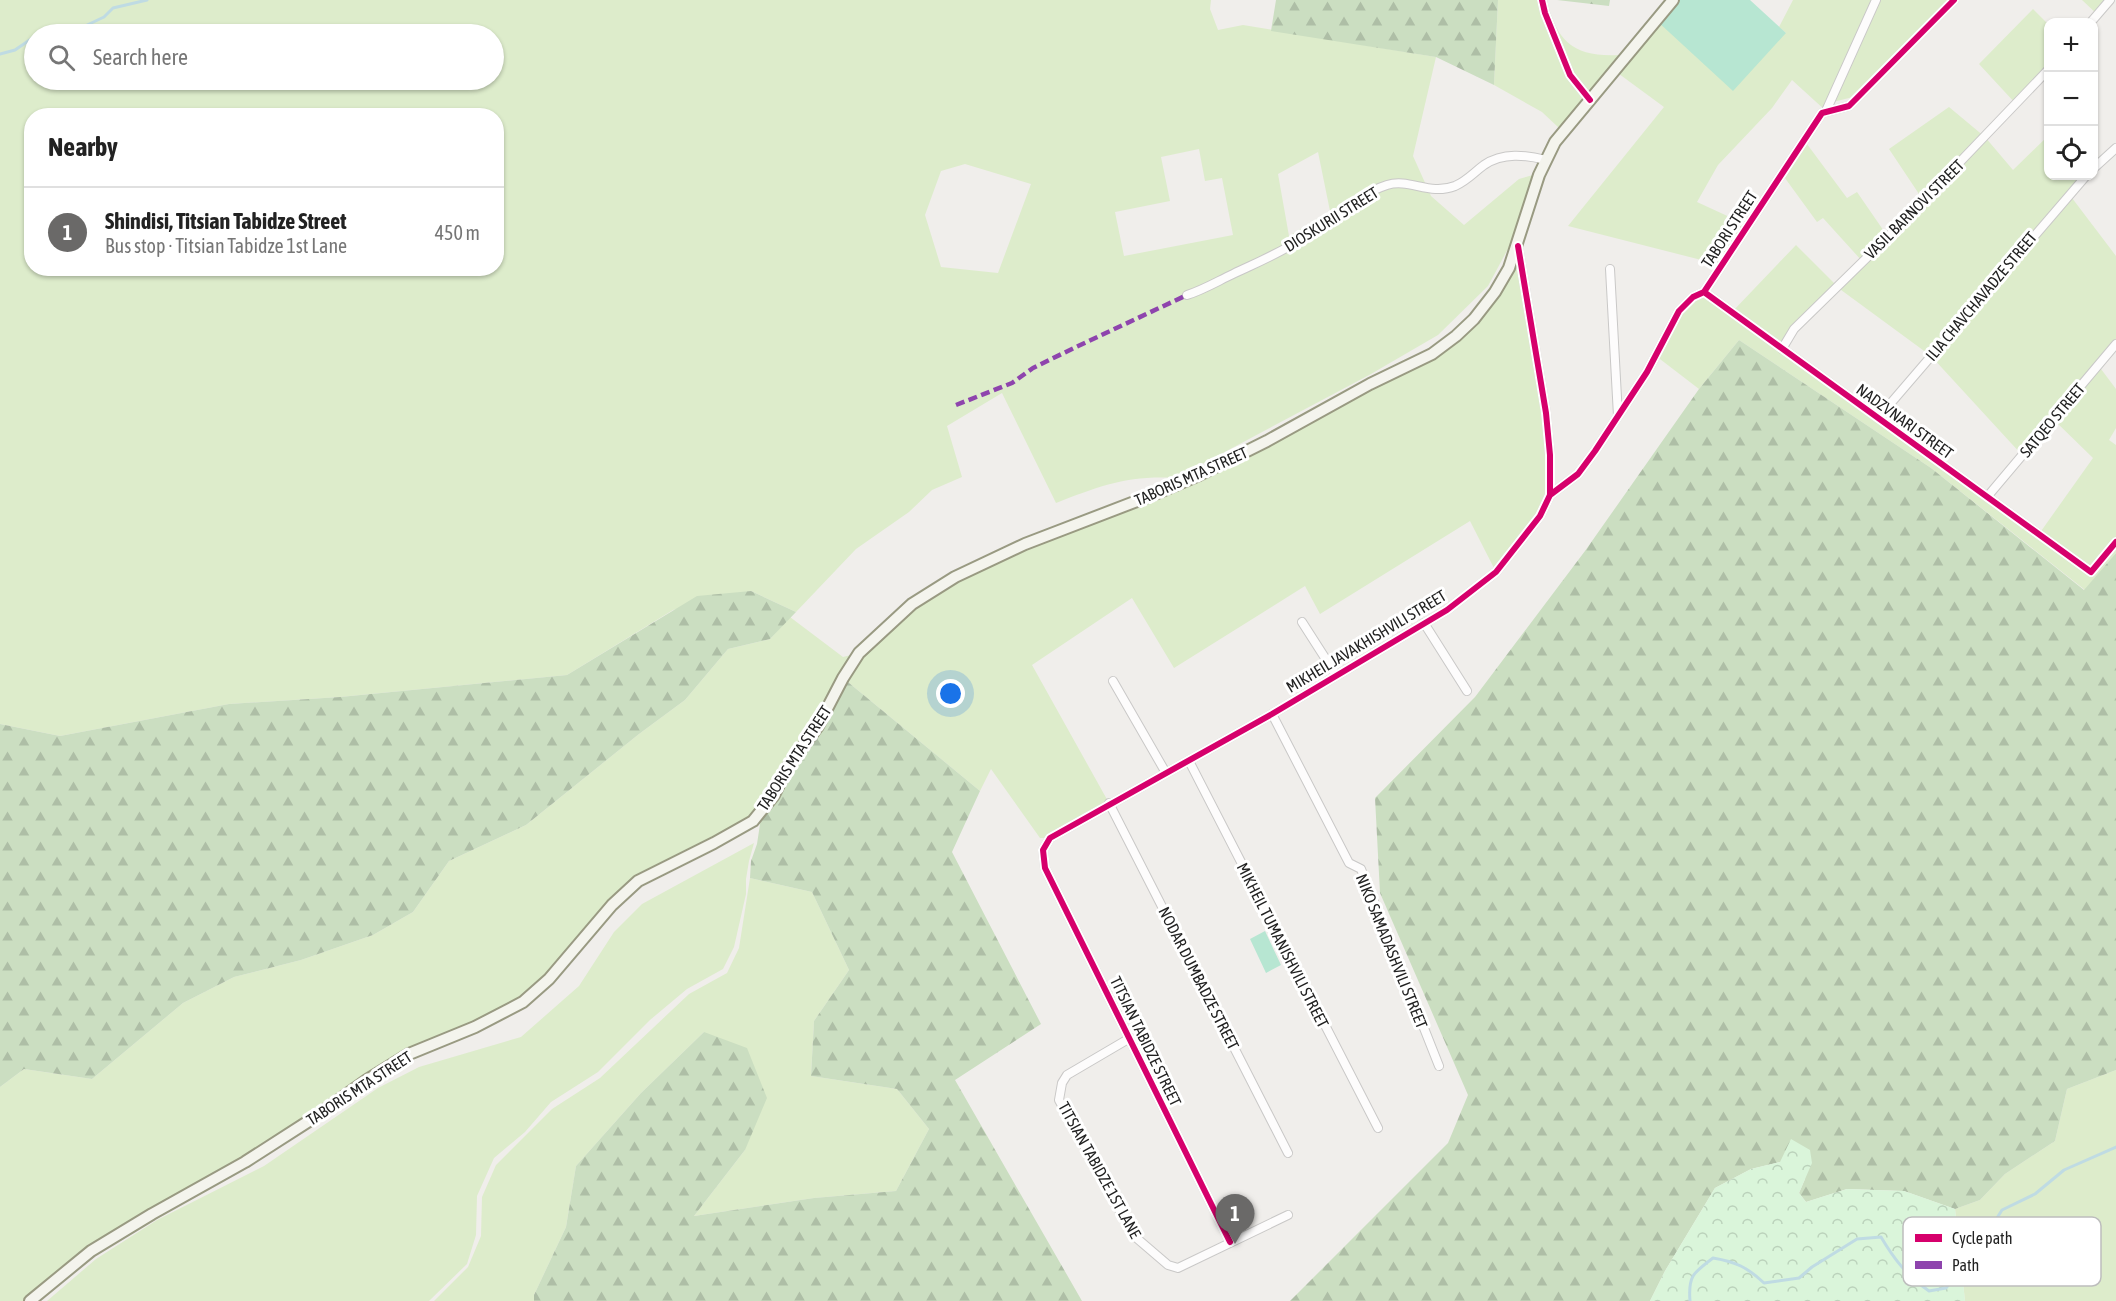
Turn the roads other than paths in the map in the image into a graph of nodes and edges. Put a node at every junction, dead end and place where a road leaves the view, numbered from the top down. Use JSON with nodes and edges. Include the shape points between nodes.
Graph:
{"nodes":[{"id":1,"x":1542,"y":0,"type":"edge"},
{"id":2,"x":1673,"y":0,"type":"edge"},
{"id":3,"x":1876,"y":0,"type":"edge"},
{"id":4,"x":1954,"y":0,"type":"edge"},
{"id":5,"x":2110,"y":0,"type":"edge"},
{"id":6,"x":2094,"y":18,"type":"edge"},
{"id":7,"x":2047,"y":72,"type":"edge"},
{"id":8,"x":1590,"y":100,"type":"junction"},
{"id":9,"x":1826,"y":111,"type":"junction"},
{"id":10,"x":2116,"y":148,"type":"edge"},
{"id":11,"x":1546,"y":160,"type":"junction"},
{"id":12,"x":2098,"y":164,"type":"edge"},
{"id":13,"x":2083,"y":180,"type":"edge"},
{"id":14,"x":1518,"y":246,"type":"junction"},
{"id":15,"x":1610,"y":269,"type":"dead end"},
{"id":16,"x":1704,"y":292,"type":"junction"},
{"id":17,"x":1187,"y":295,"type":"dead end"},
{"id":18,"x":2116,"y":344,"type":"edge"},
{"id":19,"x":1782,"y":349,"type":"junction"},
{"id":20,"x":1618,"y":416,"type":"junction"},
{"id":21,"x":1878,"y":418,"type":"junction"},
{"id":22,"x":1550,"y":495,"type":"junction"},
{"id":23,"x":1987,"y":497,"type":"junction"},
{"id":24,"x":2116,"y":542,"type":"edge"},
{"id":25,"x":1302,"y":622,"type":"dead end"},
{"id":26,"x":1424,"y":623,"type":"junction"},
{"id":27,"x":1336,"y":675,"type":"junction"},
{"id":28,"x":1113,"y":681,"type":"dead end"},
{"id":29,"x":1467,"y":691,"type":"dead end"},
{"id":30,"x":1272,"y":714,"type":"junction"},
{"id":31,"x":1189,"y":761,"type":"junction"},
{"id":32,"x":1166,"y":773,"type":"junction"},
{"id":33,"x":1109,"y":803,"type":"junction"},
{"id":34,"x":1043,"y":850,"type":"joint"},
{"id":35,"x":1130,"y":1038,"type":"junction"},
{"id":36,"x":1439,"y":1066,"type":"dead end"},
{"id":37,"x":1378,"y":1128,"type":"dead end"},
{"id":38,"x":1288,"y":1153,"type":"dead end"},
{"id":39,"x":1288,"y":1215,"type":"dead end"},
{"id":40,"x":1230,"y":1242,"type":"junction"},
{"id":41,"x":30,"y":1301,"type":"edge"}],
"edges":[{"from":1,"to":8,"type":"street","via":[[1570,75]]},
{"from":2,"to":8,"type":"main road","name":"MIKHEIL JAVAKHISHVILI STREET"},
{"from":3,"to":9,"type":"street","name":"TABORI STREET"},
{"from":4,"to":9,"type":"street","via":[[1849,106]]},
{"from":5,"to":6,"type":"street"},
{"from":7,"to":19,"type":"street","name":"VASIL BARNOVI STREET","via":[[1794,329]]},
{"from":8,"to":11,"type":"main road","name":"MIKHEIL JAVAKHISHVILI STREET","via":[[1555,141]]},
{"from":9,"to":16,"type":"street","name":"TABORI STREET"},
{"from":10,"to":12,"type":"street"},
{"from":11,"to":14,"type":"main road","name":"MIKHEIL JAVAKHISHVILI STREET"},
{"from":11,"to":17,"type":"street","name":"DIOSKURII STREET","via":[[1524,155],[1502,157],[1453,186],[1434,190],[1388,184],[1338,211],[1267,260]]},
{"from":13,"to":21,"type":"street","name":"ILIA CHAVCHAVADZE STREET"},
{"from":14,"to":22,"type":"street","name":"MIKHEIL JAVAKHISHVILI STREET","via":[[1546,413]]},
{"from":14,"to":41,"type":"main road","name":"TABORIS MTA STREET","via":[[1509,268],[1474,319],[1432,354],[1208,471],[1025,544],[955,577],[912,604],[859,653],[818,726],[753,821],[638,881],[612,905],[549,979],[523,1002],[400,1059],[245,1162],[91,1251]]},
{"from":15,"to":20,"type":"street"},
{"from":16,"to":19,"type":"street","name":"NADZVNARI STREET"},
{"from":16,"to":20,"type":"street","name":"TABORI STREET","via":[[1678,311],[1647,372]]},
{"from":18,"to":23,"type":"street","name":"SATQEO STREET"},
{"from":19,"to":21,"type":"street","name":"NADZVNARI STREET"},
{"from":20,"to":22,"type":"street","name":"TABORI STREET","via":[[1578,474]]},
{"from":21,"to":23,"type":"street","name":"NADZVNARI STREET"},
{"from":22,"to":26,"type":"street","name":"MIKHEIL JAVAKHISHVILI STREET","via":[[1540,516],[1496,572]]},
{"from":23,"to":24,"type":"street","name":"NADZVNARI STREET","via":[[2091,572]]},
{"from":25,"to":27,"type":"street"},
{"from":26,"to":27,"type":"street","name":"MIKHEIL JAVAKHISHVILI STREET"},
{"from":26,"to":29,"type":"street"},
{"from":27,"to":30,"type":"street","name":"MIKHEIL JAVAKHISHVILI STREET"},
{"from":28,"to":32,"type":"street"},
{"from":30,"to":31,"type":"street","name":"MIKHEIL JAVAKHISHVILI STREET"},
{"from":30,"to":36,"type":"street","name":"NIKO SAMADASHVILI STREET","via":[[1348,863],[1361,869]]},
{"from":31,"to":32,"type":"street","name":"MIKHEIL JAVAKHISHVILI STREET"},
{"from":31,"to":37,"type":"street","name":"MIKHEIL TUMANISHVILI STREET"},
{"from":32,"to":33,"type":"street","name":"MIKHEIL JAVAKHISHVILI STREET"},
{"from":33,"to":34,"type":"street","name":"MIKHEIL JAVAKHISHVILI STREET","via":[[1050,838]]},
{"from":33,"to":38,"type":"street","name":"NODAR DUMBADZE STREET"},
{"from":34,"to":35,"type":"street","name":"TITSIAN TABIDZE STREET","via":[[1045,868]]},
{"from":35,"to":40,"type":"street","name":"TITSIAN TABIDZE STREET"},
{"from":35,"to":40,"type":"street","name":"TITSIAN TABIDZE 1ST LANE","via":[[1067,1075],[1060,1094],[1062,1108],[1133,1235],[1168,1266],[1178,1268]]},
{"from":39,"to":40,"type":"street","name":"TITSIAN TABIDZE 1ST LANE"}]}
